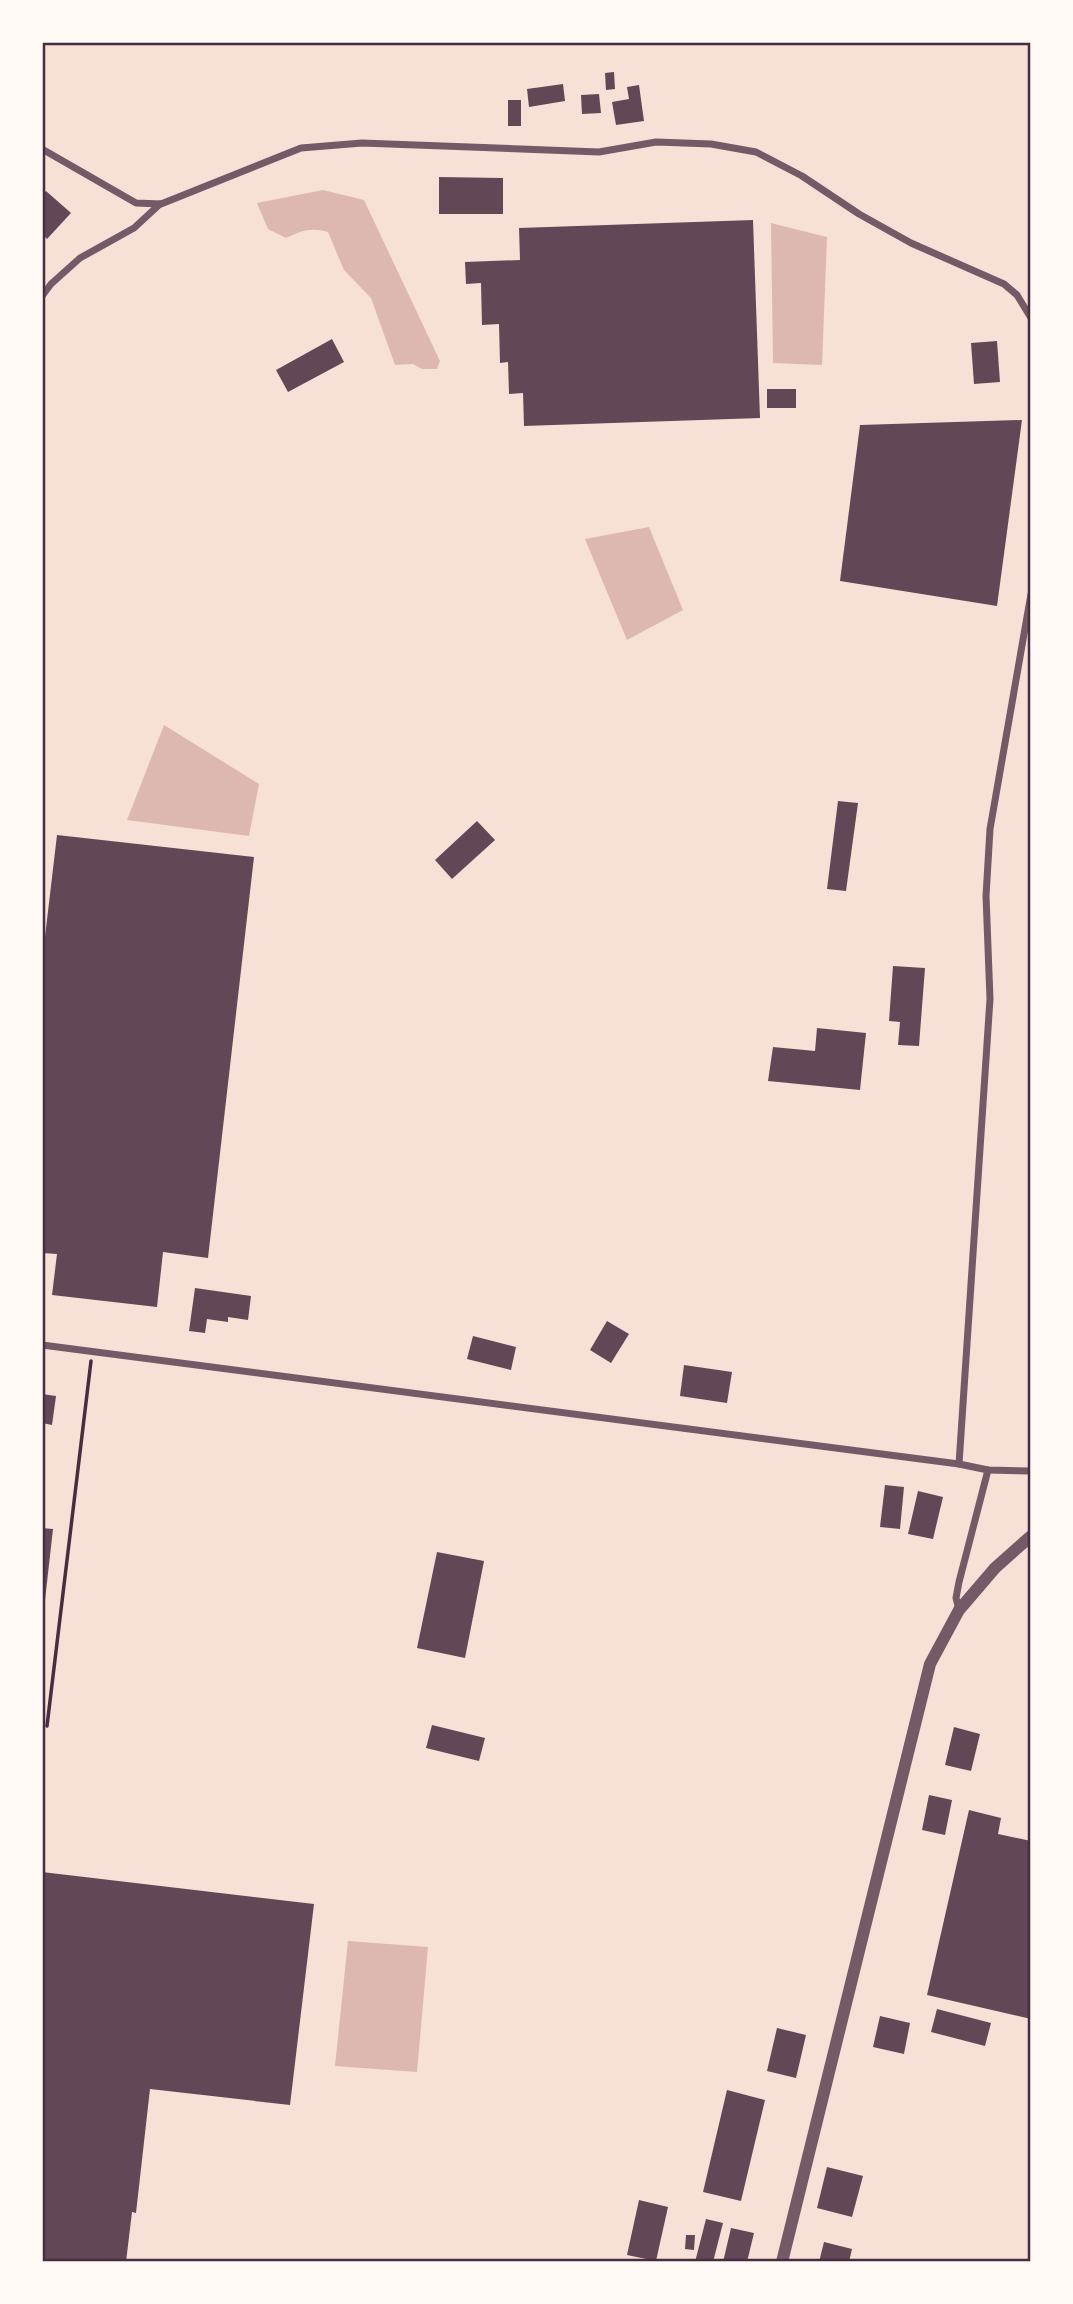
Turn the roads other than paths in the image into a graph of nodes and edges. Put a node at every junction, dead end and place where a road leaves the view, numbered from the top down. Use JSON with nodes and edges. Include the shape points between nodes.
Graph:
{"nodes":[{"id":1,"x":42,"y":149,"type":"edge"},
{"id":2,"x":161,"y":204,"type":"junction"},
{"id":3,"x":42,"y":296,"type":"edge"},
{"id":4,"x":1031,"y":318,"type":"edge"},
{"id":5,"x":1031,"y":594,"type":"edge"},
{"id":6,"x":42,"y":1346,"type":"edge"},
{"id":7,"x":959,"y":1464,"type":"junction"},
{"id":8,"x":988,"y":1470,"type":"junction"},
{"id":9,"x":1031,"y":1471,"type":"edge"},
{"id":10,"x":1031,"y":1536,"type":"edge"},
{"id":11,"x":959,"y":1610,"type":"junction"},
{"id":12,"x":782,"y":2262,"type":"edge"}],
"edges":[{"from":1,"to":2,"type":"street","via":[[136,203]]},
{"from":2,"to":3,"type":"street","via":[[134,228],[80,258]]},
{"from":2,"to":4,"type":"street","via":[[302,148],[362,143],[599,152],[656,142],[712,144],[756,152],[911,243],[1004,284]]},
{"from":5,"to":7,"type":"street","via":[[990,829],[986,896],[990,999]]},
{"from":6,"to":7,"type":"street"},
{"from":7,"to":8,"type":"street"},
{"from":8,"to":9,"type":"street"},
{"from":8,"to":11,"type":"street","via":[[959,1581]]},
{"from":10,"to":11,"type":"street"},
{"from":11,"to":12,"type":"street","via":[[930,1664]]}]}
